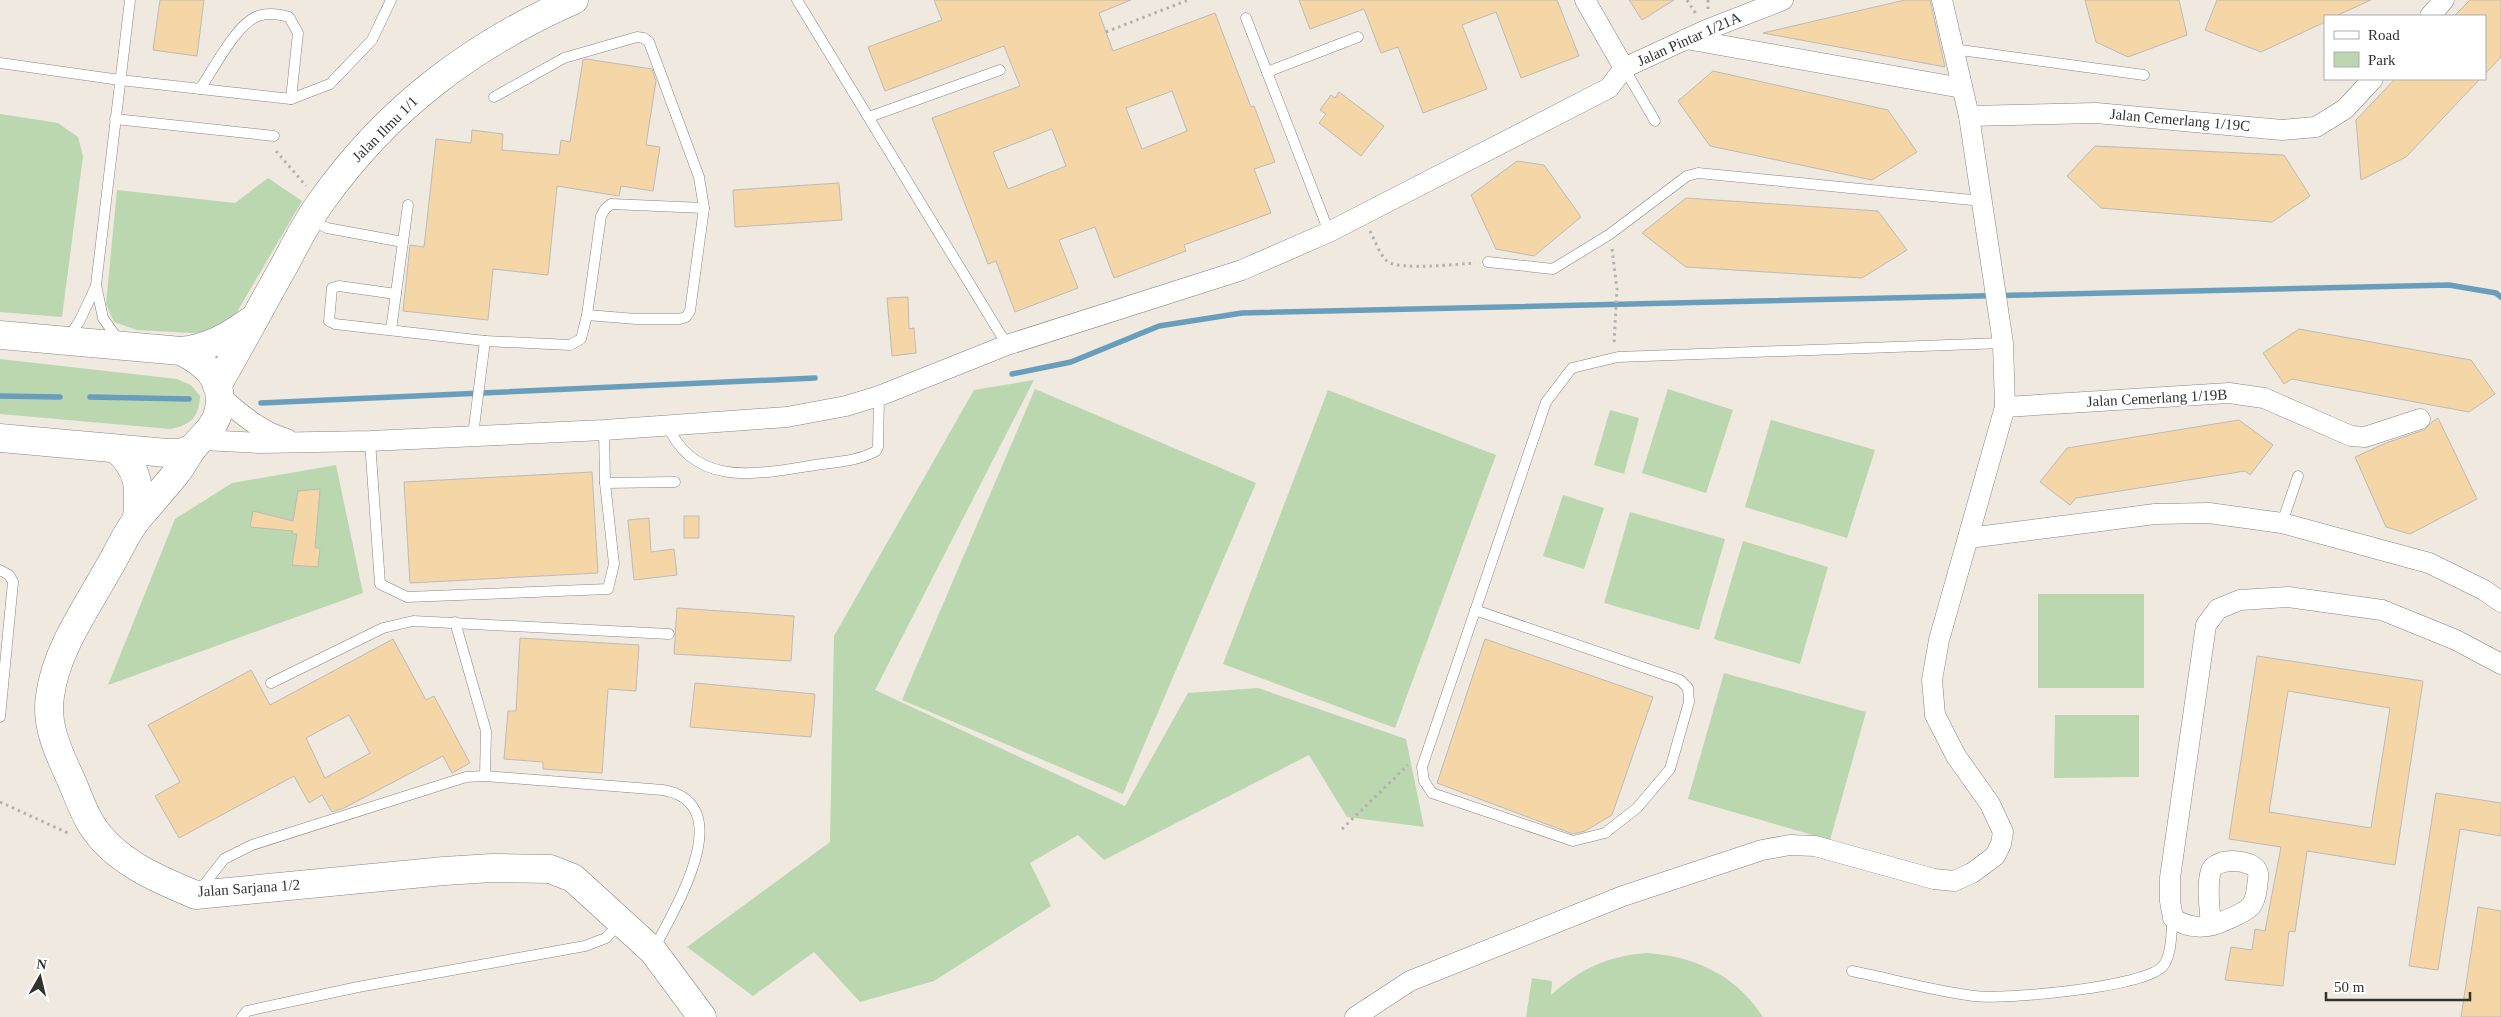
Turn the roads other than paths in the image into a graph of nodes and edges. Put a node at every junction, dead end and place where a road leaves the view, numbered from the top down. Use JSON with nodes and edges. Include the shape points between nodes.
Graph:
{"nodes":[{"id":1,"x":130,"y":0,"type":"edge"},
{"id":2,"x":391,"y":0,"type":"edge"},
{"id":3,"x":574,"y":0,"type":"edge"},
{"id":4,"x":797,"y":0,"type":"edge"},
{"id":5,"x":1585,"y":0,"type":"edge"},
{"id":6,"x":1783,"y":0,"type":"edge"},
{"id":7,"x":1942,"y":0,"type":"edge"},
{"id":8,"x":2444,"y":0,"type":"edge"},
{"id":9,"x":2431,"y":15,"type":"edge"},
{"id":10,"x":1246,"y":18,"type":"dead end"},
{"id":11,"x":1358,"y":37,"type":"dead end"},
{"id":12,"x":1686,"y":39,"type":"junction"},
{"id":13,"x":1954,"y":50,"type":"junction"},
{"id":14,"x":0,"y":63,"type":"edge"},
{"id":15,"x":1624,"y":68,"type":"junction"},
{"id":16,"x":1000,"y":70,"type":"dead end"},
{"id":17,"x":1267,"y":72,"type":"junction"},
{"id":18,"x":2144,"y":75,"type":"dead end"},
{"id":19,"x":120,"y":80,"type":"junction"},
{"id":20,"x":2372,"y":80,"type":"edge"},
{"id":21,"x":1962,"y":88,"type":"junction"},
{"id":22,"x":200,"y":89,"type":"junction"},
{"id":23,"x":494,"y":97,"type":"dead end"},
{"id":24,"x":292,"y":99,"type":"junction"},
{"id":25,"x":1969,"y":116,"type":"junction"},
{"id":26,"x":869,"y":117,"type":"junction"},
{"id":27,"x":115,"y":119,"type":"junction"},
{"id":28,"x":1655,"y":121,"type":"dead end"},
{"id":29,"x":272,"y":140,"type":"road end"},
{"id":30,"x":1982,"y":201,"type":"junction"},
{"id":31,"x":408,"y":205,"type":"dead end"},
{"id":32,"x":704,"y":208,"type":"junction"},
{"id":33,"x":315,"y":211,"type":"junction"},
{"id":34,"x":1329,"y":232,"type":"junction"},
{"id":35,"x":403,"y":242,"type":"junction"},
{"id":36,"x":1488,"y":262,"type":"road end"},
{"id":37,"x":96,"y":285,"type":"junction"},
{"id":38,"x":396,"y":294,"type":"junction"},
{"id":39,"x":587,"y":315,"type":"junction"},
{"id":40,"x":256,"y":318,"type":"junction"},
{"id":41,"x":392,"y":330,"type":"junction"},
{"id":42,"x":2001,"y":334,"type":"junction"},
{"id":43,"x":0,"y":335,"type":"edge"},
{"id":44,"x":66,"y":340,"type":"junction"},
{"id":45,"x":485,"y":341,"type":"junction"},
{"id":46,"x":123,"y":345,"type":"junction"},
{"id":47,"x":1007,"y":346,"type":"junction"},
{"id":48,"x":181,"y":352,"type":"junction"},
{"id":49,"x":219,"y":391,"type":"junction"},
{"id":50,"x":879,"y":396,"type":"junction"},
{"id":51,"x":2005,"y":408,"type":"junction"},
{"id":52,"x":2420,"y":420,"type":"dead end"},
{"id":53,"x":667,"y":424,"type":"junction"},
{"id":54,"x":604,"y":430,"type":"junction"},
{"id":55,"x":473,"y":435,"type":"junction"},
{"id":56,"x":0,"y":438,"type":"edge"},
{"id":57,"x":294,"y":441,"type":"junction"},
{"id":58,"x":370,"y":441,"type":"junction"},
{"id":59,"x":197,"y":444,"type":"junction"},
{"id":60,"x":117,"y":449,"type":"junction"},
{"id":61,"x":2298,"y":476,"type":"dead end"},
{"id":62,"x":675,"y":482,"type":"dead end"},
{"id":63,"x":605,"y":483,"type":"junction"},
{"id":64,"x":137,"y":519,"type":"junction"},
{"id":65,"x":2282,"y":523,"type":"junction"},
{"id":66,"x":1968,"y":538,"type":"junction"},
{"id":67,"x":0,"y":570,"type":"edge"},
{"id":68,"x":2501,"y":602,"type":"edge"},
{"id":69,"x":1475,"y":610,"type":"junction"},
{"id":70,"x":455,"y":622,"type":"junction"},
{"id":71,"x":669,"y":634,"type":"dead end"},
{"id":72,"x":2501,"y":664,"type":"edge"},
{"id":73,"x":271,"y":683,"type":"dead end"},
{"id":74,"x":0,"y":717,"type":"edge"},
{"id":75,"x":485,"y":776,"type":"junction"},
{"id":76,"x":196,"y":895,"type":"junction"},
{"id":77,"x":2173,"y":918,"type":"junction"},
{"id":78,"x":621,"y":922,"type":"junction"},
{"id":79,"x":2211,"y":925,"type":"dead end"},
{"id":80,"x":653,"y":951,"type":"junction"},
{"id":81,"x":1852,"y":971,"type":"dead end"},
{"id":82,"x":242,"y":1017,"type":"edge"},
{"id":83,"x":702,"y":1017,"type":"edge"},
{"id":84,"x":1355,"y":1017,"type":"edge"}],
"edges":[{"from":1,"to":19,"type":"lane"},
{"from":2,"to":24,"type":"lane","via":[[372,40],[330,84]]},
{"from":3,"to":33,"type":"street","name":"Jalan Ilmu 1/1","via":[[520,26],[455,65],[395,115],[353,160]]},
{"from":4,"to":26,"type":"lane"},
{"from":5,"to":15,"type":"street"},
{"from":6,"to":12,"type":"street","name":"Jalan Pintar 1/21A"},
{"from":7,"to":13,"type":"street"},
{"from":8,"to":9,"type":"street"},
{"from":10,"to":17,"type":"lane"},
{"from":11,"to":17,"type":"lane"},
{"from":12,"to":15,"type":"street","name":"Jalan Pintar 1/21A"},
{"from":12,"to":21,"type":"street"},
{"from":13,"to":18,"type":"lane"},
{"from":13,"to":21,"type":"street"},
{"from":14,"to":19,"type":"lane"},
{"from":15,"to":28,"type":"lane"},
{"from":15,"to":34,"type":"street","via":[[1609,88]]},
{"from":16,"to":26,"type":"lane"},
{"from":17,"to":34,"type":"lane"},
{"from":19,"to":22,"type":"lane"},
{"from":19,"to":27,"type":"lane"},
{"from":20,"to":25,"type":"street","name":"Jalan Cemerlang 1/19C","via":[[2345,109],[2316,127],[2282,130],[2096,113]]},
{"from":21,"to":25,"type":"street"},
{"from":22,"to":24,"type":"lane"},
{"from":22,"to":24,"type":"lane","via":[[246,23],[259,16],[276,14],[289,17],[298,33]]},
{"from":23,"to":32,"type":"lane","via":[[564,58],[637,37],[644,38],[650,42],[699,177]]},
{"from":25,"to":30,"type":"street"},
{"from":26,"to":47,"type":"lane"},
{"from":27,"to":29,"type":"lane"},
{"from":27,"to":37,"type":"lane"},
{"from":30,"to":36,"type":"lane","via":[[1698,173],[1687,176],[1610,234],[1553,270]]},
{"from":30,"to":42,"type":"street"},
{"from":31,"to":35,"type":"lane"},
{"from":32,"to":39,"type":"lane","via":[[611,204],[605,208]]},
{"from":32,"to":39,"type":"lane","via":[[690,311],[686,317],[636,319]]},
{"from":33,"to":35,"type":"lane","via":[[327,228]]},
{"from":33,"to":40,"type":"street","name":"Jalan Ilmu 1/1"},
{"from":34,"to":47,"type":"street","via":[[1242,270]]},
{"from":35,"to":38,"type":"lane"},
{"from":37,"to":44,"type":"lane","via":[[80,320]]},
{"from":37,"to":46,"type":"lane","via":[[103,318]]},
{"from":38,"to":41,"type":"lane"},
{"from":38,"to":41,"type":"lane","via":[[339,286],[332,288],[329,321]]},
{"from":39,"to":45,"type":"lane","via":[[581,339],[570,345]]},
{"from":40,"to":48,"type":"street","name":"Jalan Ilmu 1/1","via":[[220,341]]},
{"from":40,"to":49,"type":"street","name":"Jalan Ilmu 1/1"},
{"from":41,"to":45,"type":"lane"},
{"from":42,"to":51,"type":"street"},
{"from":42,"to":69,"type":"lane","via":[[1618,357],[1572,368],[1546,402]]},
{"from":43,"to":44,"type":"street"},
{"from":44,"to":46,"type":"street"},
{"from":45,"to":55,"type":"lane"},
{"from":46,"to":48,"type":"street"},
{"from":47,"to":50,"type":"street"},
{"from":48,"to":49,"type":"street","via":[[200,361],[210,371]]},
{"from":49,"to":57,"type":"street","via":[[238,411],[272,435]]},
{"from":49,"to":59,"type":"street","name":"Jalan Ilmu 1/1","via":[[218,411],[212,427]]},
{"from":50,"to":53,"type":"street","via":[[787,417]]},
{"from":50,"to":53,"type":"lane","via":[[876,451],[776,471],[727,473],[712,469],[674,441]]},
{"from":51,"to":52,"type":"street","name":"Jalan Cemerlang 1/19B","via":[[2229,393],[2264,398],[2351,436],[2365,437]]},
{"from":51,"to":66,"type":"street"},
{"from":53,"to":54,"type":"street"},
{"from":54,"to":55,"type":"street"},
{"from":54,"to":63,"type":"lane"},
{"from":55,"to":58,"type":"street"},
{"from":56,"to":60,"type":"street"},
{"from":57,"to":58,"type":"street"},
{"from":57,"to":59,"type":"street"},
{"from":58,"to":63,"type":"lane","via":[[380,584],[407,597],[608,589],[614,564]]},
{"from":59,"to":60,"type":"street","via":[[180,453]]},
{"from":59,"to":64,"type":"street","name":"Jalan Ilmu 1/1"},
{"from":60,"to":64,"type":"street","via":[[136,472],[139,489]]},
{"from":61,"to":65,"type":"lane"},
{"from":62,"to":63,"type":"lane"},
{"from":64,"to":76,"type":"street","name":"Jalan Sarjana 1/2","via":[[65,645],[50,696],[49,723],[91,823],[104,840],[131,863],[163,882]]},
{"from":65,"to":66,"type":"street","via":[[2209,513],[2156,514]]},
{"from":65,"to":68,"type":"street","via":[[2429,563]]},
{"from":66,"to":84,"type":"street","via":[[1939,640],[1932,680],[1935,715],[1956,756],[1990,804],[2003,832],[1995,856],[1972,873],[1954,881],[1815,846],[1790,845],[1762,850],[1623,896],[1410,980]]},
{"from":67,"to":74,"type":"lane","via":[[13,582]]},
{"from":69,"to":69,"type":"lane","via":[[1680,680],[1688,688],[1688,702],[1670,769],[1637,808],[1605,833],[1573,841],[1432,793],[1424,781],[1422,768]]},
{"from":70,"to":71,"type":"lane"},
{"from":70,"to":73,"type":"lane","via":[[413,621],[383,628]]},
{"from":70,"to":75,"type":"lane","via":[[486,731]]},
{"from":72,"to":77,"type":"street","via":[[2456,640],[2382,610],[2288,598],[2240,600],[2218,609],[2206,625],[2170,878]]},
{"from":75,"to":76,"type":"lane","via":[[466,777],[252,845],[224,859]]},
{"from":75,"to":80,"type":"lane","via":[[663,790],[677,792],[689,801],[700,827],[698,846],[690,878]]},
{"from":76,"to":78,"type":"street","name":"Jalan Sarjana 1/2","via":[[444,871],[550,869],[573,878]]},
{"from":77,"to":79,"type":"street","via":[[2192,927]]},
{"from":77,"to":81,"type":"lane","via":[[2164,965],[2152,975],[2115,984],[1994,998]]},
{"from":78,"to":80,"type":"street","name":"Jalan Sarjana 1/2"},
{"from":78,"to":82,"type":"lane","via":[[606,938],[585,946],[358,987],[247,1011]]},
{"from":80,"to":83,"type":"street","name":"Jalan Sarjana 1/2"}]}
